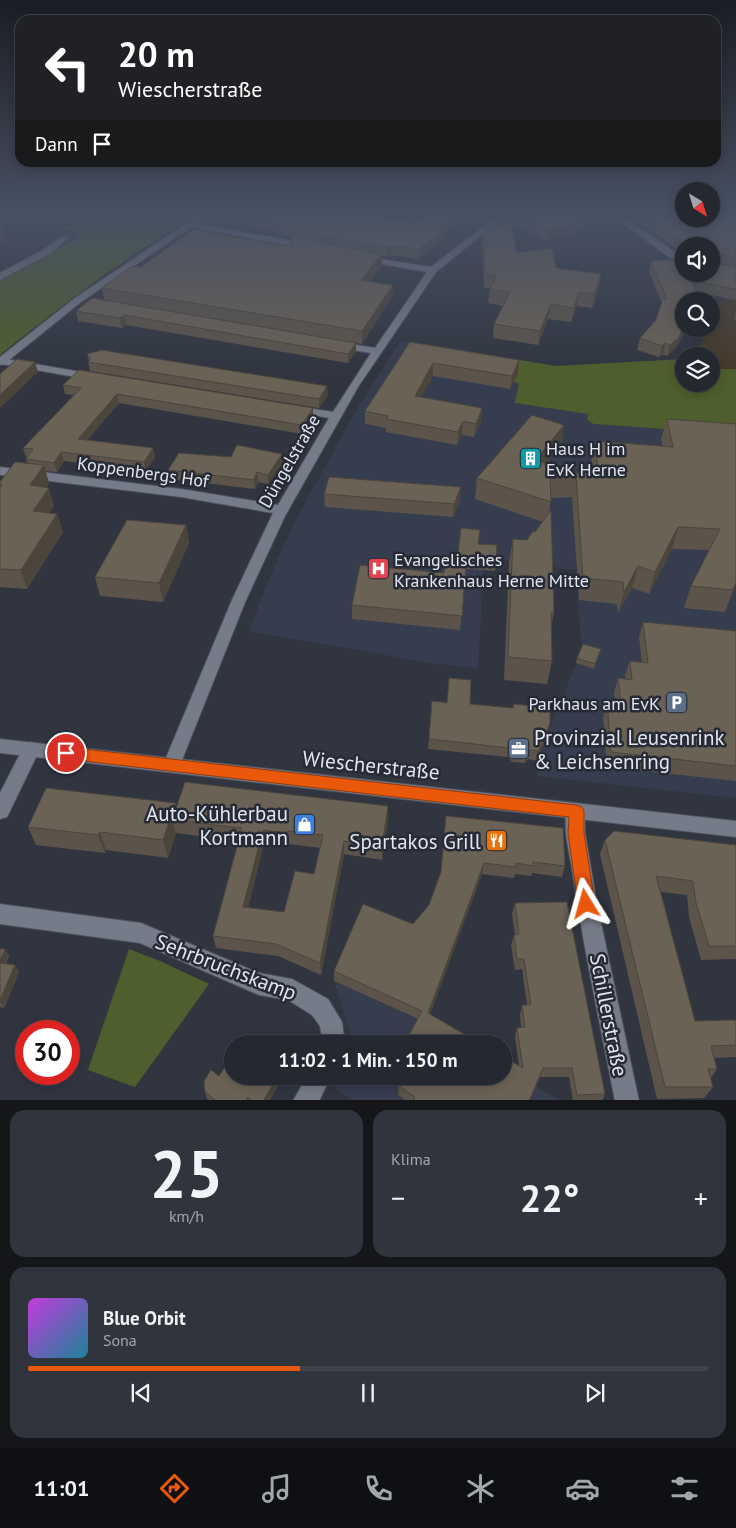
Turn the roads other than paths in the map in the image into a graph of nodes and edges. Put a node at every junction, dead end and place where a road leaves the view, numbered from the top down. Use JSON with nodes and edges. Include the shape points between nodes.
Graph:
{"nodes":[{"id":1,"x":18,"y":267,"type":"edge"},
{"id":2,"x":126,"y":267,"type":"edge"},
{"id":3,"x":419,"y":267,"type":"edge"},
{"id":4,"x":436,"y":267,"type":"edge"},
{"id":5,"x":433,"y":270,"type":"junction"},
{"id":6,"x":0,"y":277,"type":"edge"},
{"id":7,"x":78,"y":300,"type":"junction"},
{"id":8,"x":94,"y":303,"type":"edge"},
{"id":9,"x":327,"y":343,"type":"edge"},
{"id":10,"x":376,"y":351,"type":"junction"},
{"id":11,"x":0,"y":362,"type":"edge"},
{"id":12,"x":105,"y":378,"type":"edge"},
{"id":13,"x":288,"y":408,"type":"edge"},
{"id":14,"x":336,"y":416,"type":"junction"},
{"id":15,"x":0,"y":471,"type":"edge"},
{"id":16,"x":281,"y":510,"type":"junction"},
{"id":17,"x":0,"y":746,"type":"edge"},
{"id":18,"x":31,"y":749,"type":"junction"},
{"id":19,"x":172,"y":765,"type":"junction"},
{"id":20,"x":0,"y":811,"type":"edge"},
{"id":21,"x":576,"y":811,"type":"junction"},
{"id":22,"x":736,"y":830,"type":"edge"},
{"id":23,"x":0,"y":914,"type":"edge"},
{"id":24,"x":333,"y":1035,"type":"edge"},
{"id":25,"x":314,"y":1085,"type":"edge"},
{"id":26,"x":305,"y":1100,"type":"edge"},
{"id":27,"x":627,"y":1100,"type":"edge"}],
"edges":[{"from":1,"to":6,"type":"street"},
{"from":2,"to":7,"type":"street"},
{"from":3,"to":5,"type":"street"},
{"from":4,"to":5,"type":"street","name":"Düngelstraße"},
{"from":5,"to":10,"type":"street","name":"Düngelstraße"},
{"from":7,"to":8,"type":"street"},
{"from":7,"to":11,"type":"street"},
{"from":9,"to":10,"type":"street"},
{"from":10,"to":14,"type":"street","name":"Düngelstraße"},
{"from":11,"to":12,"type":"street"},
{"from":13,"to":14,"type":"street"},
{"from":14,"to":16,"type":"street","name":"Düngelstraße"},
{"from":15,"to":16,"type":"street","name":"Koppenbergs Hof","via":[[172,492]]},
{"from":16,"to":19,"type":"street","name":"Düngelstraße","via":[[238,600]]},
{"from":17,"to":18,"type":"street","name":"Wiescherstraße"},
{"from":18,"to":19,"type":"street","name":"Wiescherstraße"},
{"from":18,"to":20,"type":"street"},
{"from":19,"to":21,"type":"street","name":"Wiescherstraße"},
{"from":21,"to":22,"type":"street","name":"Wiescherstraße"},
{"from":21,"to":27,"type":"street","name":"Schillerstraße","via":[[586,904]]},
{"from":23,"to":24,"type":"street","name":"Sehrbruchskamp","via":[[141,933],[259,984],[292,990],[320,1007],[331,1022]]},
{"from":25,"to":26,"type":"street"}]}
